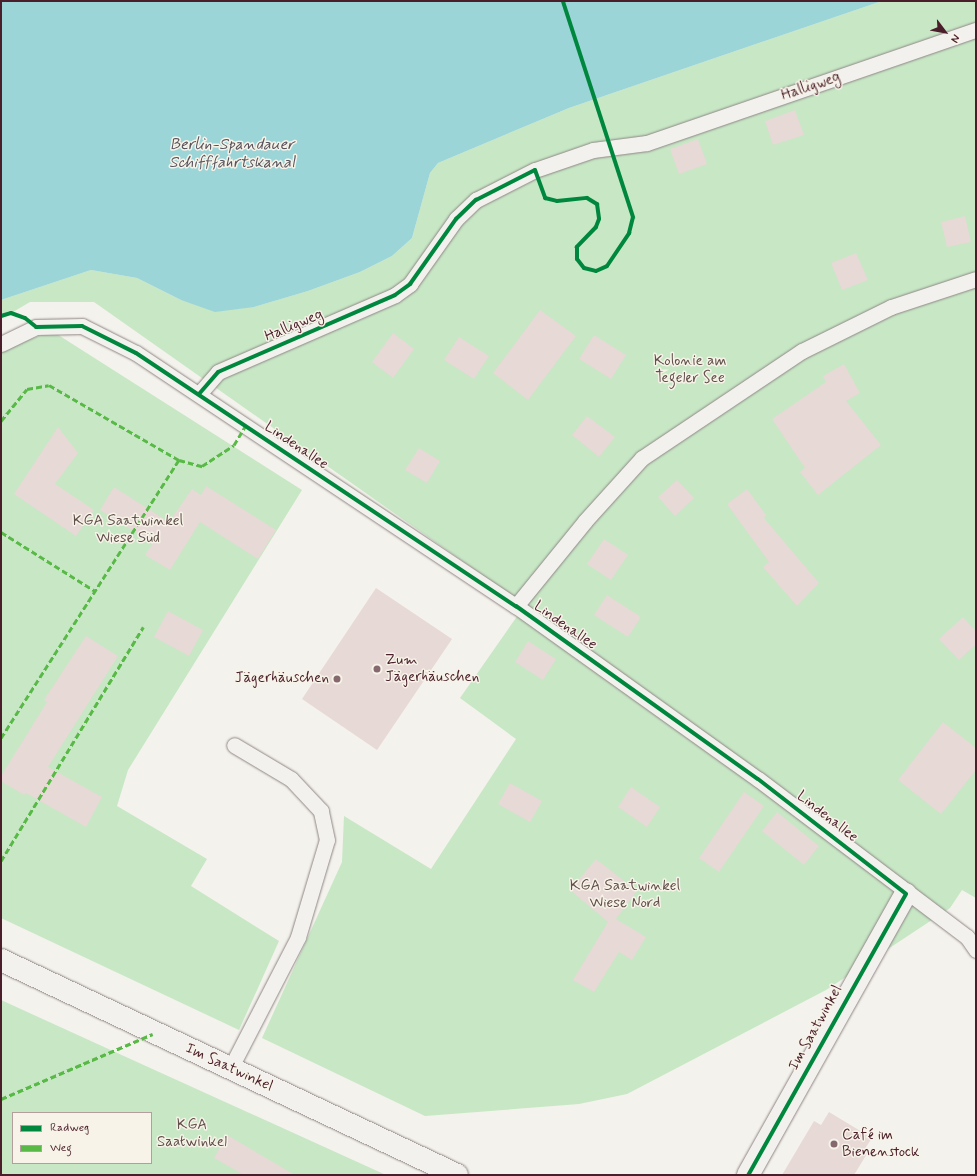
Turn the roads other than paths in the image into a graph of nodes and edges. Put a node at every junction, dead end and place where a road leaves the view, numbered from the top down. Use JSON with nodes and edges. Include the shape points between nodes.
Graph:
{"nodes":[{"id":1,"x":976,"y":30,"type":"edge"},
{"id":2,"x":976,"y":279,"type":"edge"},
{"id":3,"x":1,"y":344,"type":"edge"},
{"id":4,"x":199,"y":394,"type":"junction"},
{"id":5,"x":516,"y":606,"type":"junction"},
{"id":6,"x":234,"y":745,"type":"dead end"},
{"id":7,"x":906,"y":894,"type":"junction"},
{"id":8,"x":976,"y":950,"type":"edge"},
{"id":9,"x":1,"y":960,"type":"edge"},
{"id":10,"x":230,"y":1068,"type":"junction"},
{"id":11,"x":457,"y":1175,"type":"edge"},
{"id":12,"x":748,"y":1175,"type":"edge"}],
"edges":[{"from":1,"to":4,"type":"lane","name":"Halligweg","via":[[647,143],[593,150],[535,170],[476,200],[456,219],[410,284],[395,295],[218,372]]},
{"from":2,"to":5,"type":"lane","via":[[891,307],[802,351],[642,458],[585,521]]},
{"from":3,"to":4,"type":"lane","via":[[36,327],[82,326],[136,353]]},
{"from":4,"to":5,"type":"lane","name":"Lindenallee"},
{"from":5,"to":7,"type":"lane","name":"Lindenallee","via":[[758,779]]},
{"from":6,"to":10,"type":"lane","via":[[291,779],[321,810],[327,840],[298,937]]},
{"from":7,"to":8,"type":"lane","via":[[967,937]]},
{"from":7,"to":12,"type":"street","name":"Im Saatwinkel"},
{"from":9,"to":10,"type":"street","name":"Im Saatwinkel"},
{"from":10,"to":11,"type":"street","name":"Im Saatwinkel"}]}
